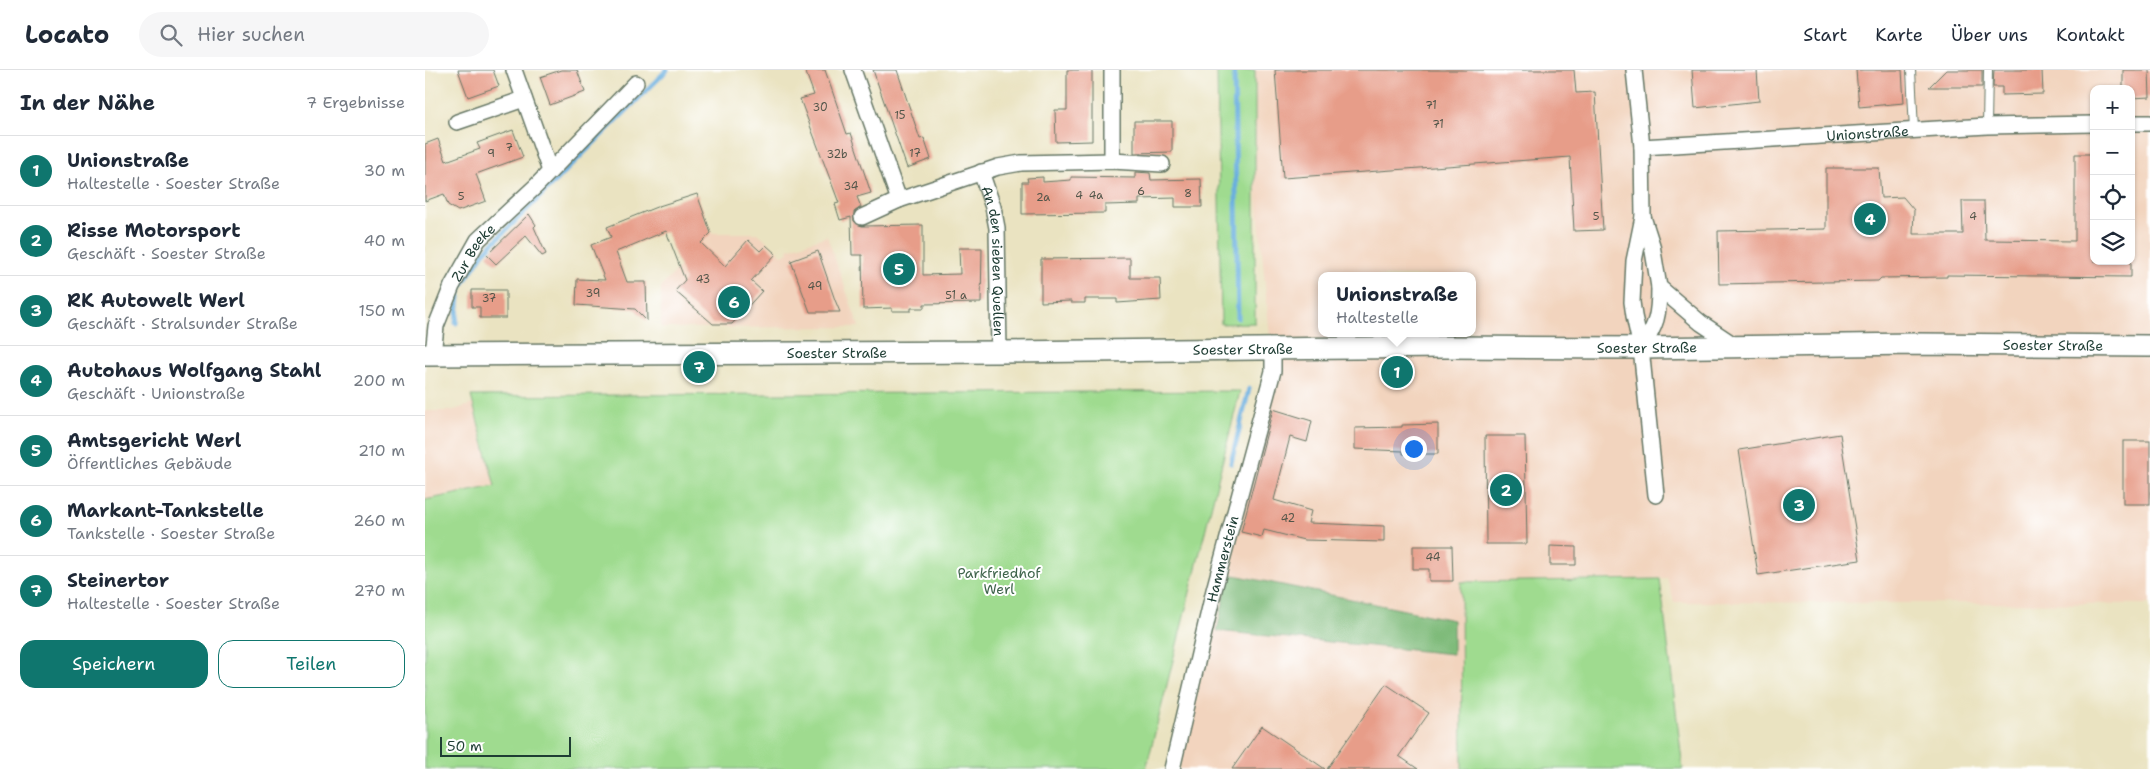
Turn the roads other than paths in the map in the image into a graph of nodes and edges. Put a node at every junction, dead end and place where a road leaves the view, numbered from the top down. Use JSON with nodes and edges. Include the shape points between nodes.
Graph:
{"nodes":[{"id":1,"x":514,"y":70,"type":"edge"},
{"id":2,"x":853,"y":70,"type":"edge"},
{"id":3,"x":1112,"y":70,"type":"edge"},
{"id":4,"x":1635,"y":70,"type":"edge"},
{"id":5,"x":1911,"y":70,"type":"edge"},
{"id":6,"x":1988,"y":70,"type":"edge"},
{"id":7,"x":636,"y":83,"type":"dead end"},
{"id":8,"x":524,"y":99,"type":"junction"},
{"id":9,"x":457,"y":122,"type":"dead end"},
{"id":10,"x":2135,"y":123,"type":"edge"},
{"id":11,"x":2150,"y":123,"type":"edge"},
{"id":12,"x":2090,"y":124,"type":"edge"},
{"id":13,"x":1987,"y":126,"type":"junction"},
{"id":14,"x":1914,"y":131,"type":"junction"},
{"id":15,"x":1641,"y":147,"type":"junction"},
{"id":16,"x":1112,"y":161,"type":"junction"},
{"id":17,"x":1161,"y":164,"type":"dead end"},
{"id":18,"x":550,"y":171,"type":"junction"},
{"id":19,"x":981,"y":172,"type":"junction"},
{"id":20,"x":899,"y":200,"type":"junction"},
{"id":21,"x":862,"y":216,"type":"dead end"},
{"id":22,"x":1643,"y":216,"type":"junction"},
{"id":23,"x":1659,"y":287,"type":"junction"},
{"id":24,"x":1737,"y":346,"type":"junction"},
{"id":25,"x":2150,"y":346,"type":"edge"},
{"id":26,"x":1641,"y":348,"type":"junction"},
{"id":27,"x":1273,"y":349,"type":"junction"},
{"id":28,"x":999,"y":352,"type":"junction"},
{"id":29,"x":429,"y":355,"type":"edge"},
{"id":30,"x":1656,"y":494,"type":"dead end"},
{"id":31,"x":1172,"y":769,"type":"edge"}],
"edges":[{"from":1,"to":8,"type":"street"},
{"from":2,"to":20,"type":"street"},
{"from":3,"to":16,"type":"street"},
{"from":4,"to":15,"type":"street"},
{"from":5,"to":14,"type":"lane"},
{"from":6,"to":13,"type":"lane"},
{"from":7,"to":18,"type":"street","name":"Zur Beeke"},
{"from":8,"to":9,"type":"street"},
{"from":8,"to":18,"type":"street"},
{"from":10,"to":11,"type":"street"},
{"from":12,"to":13,"type":"street","name":"Unionstraße"},
{"from":13,"to":14,"type":"street","name":"Unionstraße"},
{"from":14,"to":15,"type":"street","name":"Unionstraße"},
{"from":15,"to":22,"type":"street"},
{"from":16,"to":17,"type":"street","name":"An den sieben Quellen"},
{"from":16,"to":19,"type":"street","name":"An den sieben Quellen","via":[[1021,163]]},
{"from":18,"to":29,"type":"street","name":"Zur Beeke","via":[[478,240],[469,253],[436,326]]},
{"from":19,"to":20,"type":"street","name":"An den sieben Quellen"},
{"from":19,"to":28,"type":"street","name":"An den sieben Quellen","via":[[997,228]]},
{"from":20,"to":21,"type":"street","name":"An den sieben Quellen"},
{"from":22,"to":23,"type":"street"},
{"from":22,"to":26,"type":"street","via":[[1633,261],[1632,283],[1633,316]]},
{"from":23,"to":24,"type":"street","via":[[1695,318]]},
{"from":23,"to":26,"type":"street","via":[[1656,325]]},
{"from":24,"to":25,"type":"main road","name":"Soester Straße"},
{"from":24,"to":26,"type":"main road","name":"Soester Straße"},
{"from":26,"to":27,"type":"main road","name":"Soester Straße","via":[[1443,346]]},
{"from":26,"to":30,"type":"street"},
{"from":27,"to":28,"type":"main road","name":"Soester Straße"},
{"from":27,"to":31,"type":"street","name":"Hammerstein","via":[[1273,371],[1214,590]]},
{"from":28,"to":29,"type":"main road","name":"Soester Straße"}]}
